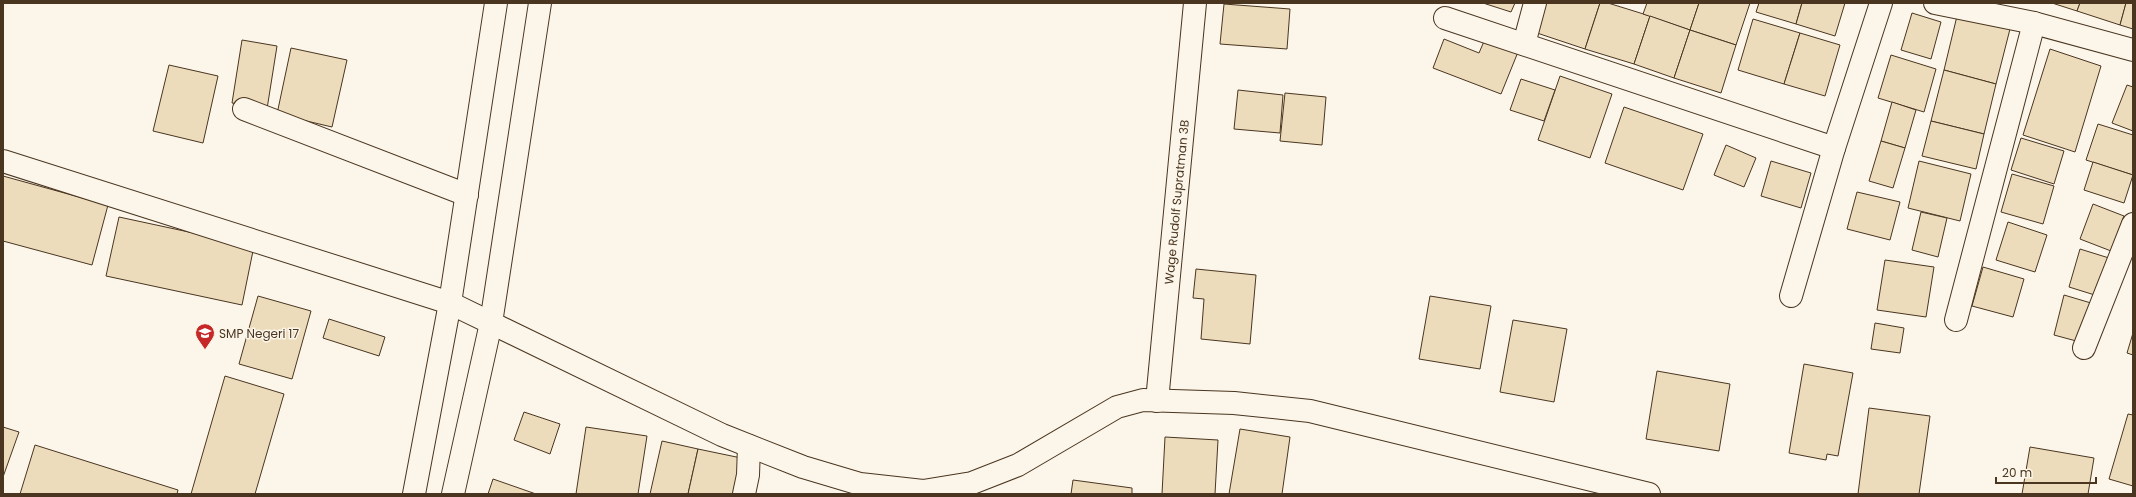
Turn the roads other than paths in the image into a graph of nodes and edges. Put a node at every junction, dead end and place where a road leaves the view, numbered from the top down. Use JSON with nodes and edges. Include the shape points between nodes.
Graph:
{"nodes":[{"id":1,"x":496,"y":3,"type":"edge"},
{"id":2,"x":540,"y":3,"type":"edge"},
{"id":3,"x":1195,"y":3,"type":"edge"},
{"id":4,"x":1535,"y":3,"type":"edge"},
{"id":5,"x":1881,"y":3,"type":"edge"},
{"id":6,"x":1935,"y":3,"type":"edge"},
{"id":7,"x":1445,"y":18,"type":"dead end"},
{"id":8,"x":2034,"y":23,"type":"junction"},
{"id":9,"x":1524,"y":44,"type":"junction"},
{"id":10,"x":2133,"y":50,"type":"edge"},
{"id":11,"x":244,"y":109,"type":"dead end"},
{"id":12,"x":1834,"y":148,"type":"junction"},
{"id":13,"x":3,"y":161,"type":"edge"},
{"id":14,"x":467,"y":195,"type":"junction"},
{"id":15,"x":2133,"y":224,"type":"edge"},
{"id":16,"x":1791,"y":296,"type":"dead end"},
{"id":17,"x":450,"y":303,"type":"junction"},
{"id":18,"x":1956,"y":320,"type":"dead end"},
{"id":19,"x":491,"y":323,"type":"junction"},
{"id":20,"x":2084,"y":348,"type":"dead end"},
{"id":21,"x":1157,"y":401,"type":"junction"},
{"id":22,"x":749,"y":446,"type":"junction"},
{"id":23,"x":414,"y":494,"type":"edge"},
{"id":24,"x":453,"y":494,"type":"edge"},
{"id":25,"x":744,"y":494,"type":"edge"},
{"id":26,"x":1650,"y":494,"type":"edge"}],
"edges":[{"from":1,"to":14,"type":"street"},
{"from":2,"to":19,"type":"street"},
{"from":3,"to":21,"type":"street","name":"Wage Rudolf Supratman 3B"},
{"from":4,"to":9,"type":"street"},
{"from":5,"to":12,"type":"street"},
{"from":6,"to":8,"type":"street"},
{"from":7,"to":9,"type":"street"},
{"from":8,"to":10,"type":"street"},
{"from":8,"to":18,"type":"street"},
{"from":9,"to":12,"type":"street"},
{"from":11,"to":14,"type":"street"},
{"from":12,"to":16,"type":"street"},
{"from":13,"to":17,"type":"street"},
{"from":14,"to":17,"type":"street"},
{"from":15,"to":20,"type":"street"},
{"from":17,"to":19,"type":"street"},
{"from":17,"to":23,"type":"street"},
{"from":19,"to":22,"type":"street"},
{"from":19,"to":24,"type":"street"},
{"from":21,"to":22,"type":"street","via":[[1143,400],[1117,407],[1018,464],[972,483],[923,491],[860,484],[803,467]]},
{"from":21,"to":26,"type":"street","via":[[1234,403],[1310,411]]},
{"from":22,"to":25,"type":"street","via":[[748,475]]}]}
